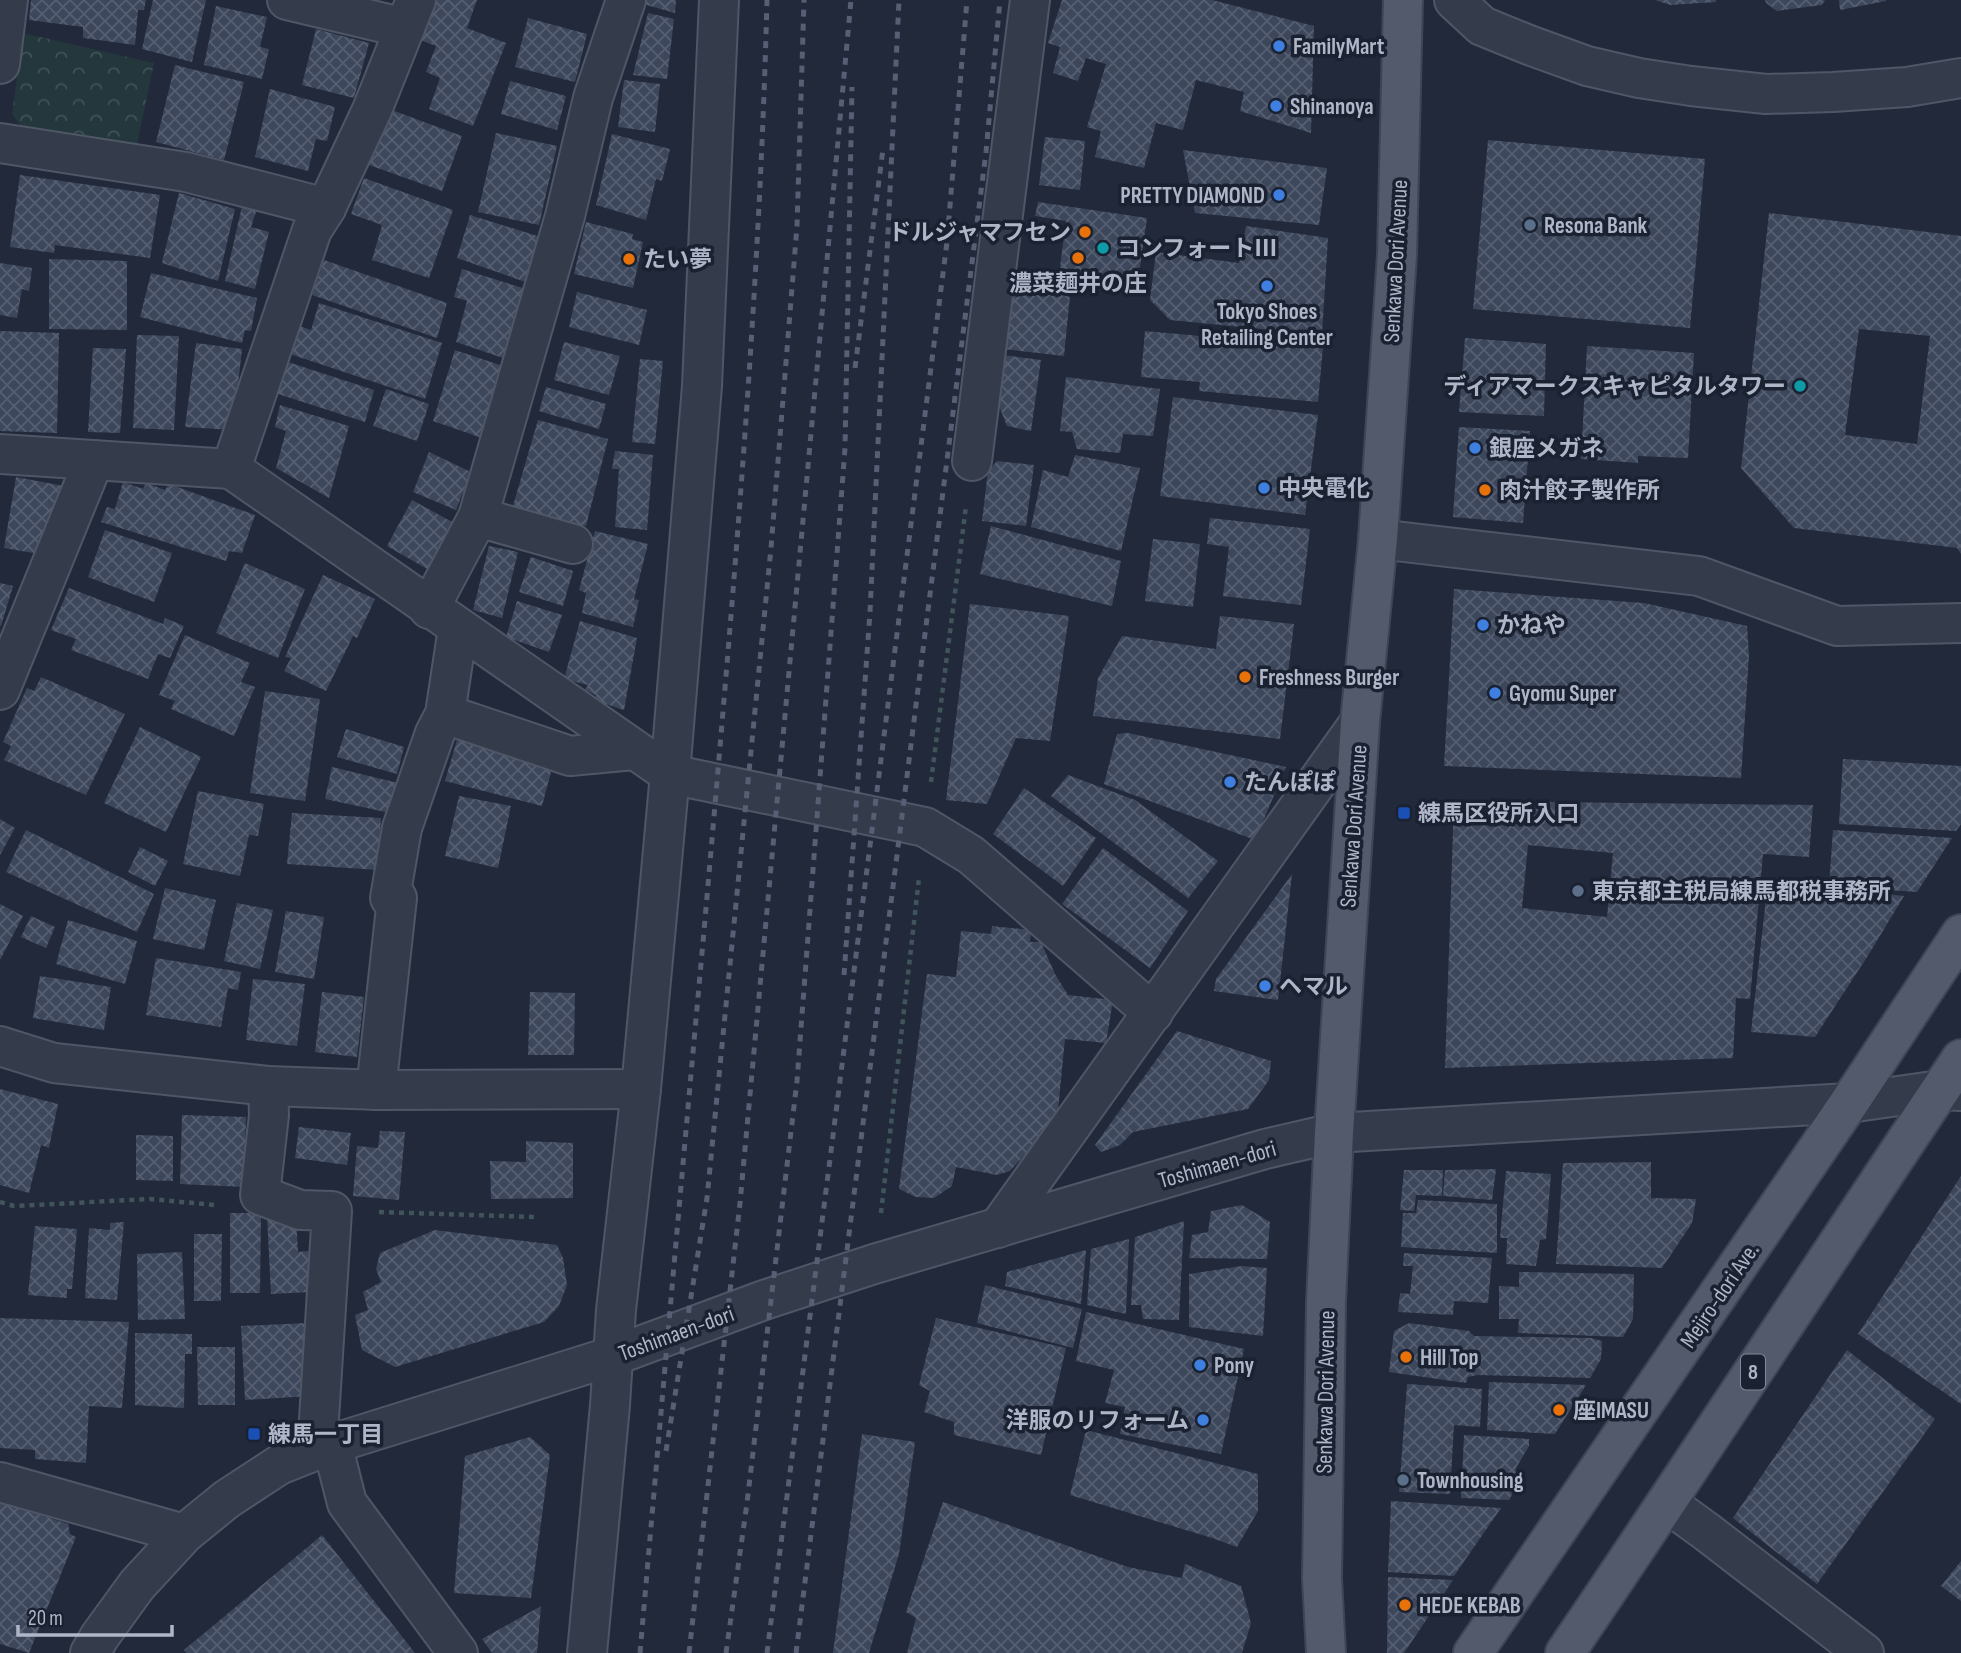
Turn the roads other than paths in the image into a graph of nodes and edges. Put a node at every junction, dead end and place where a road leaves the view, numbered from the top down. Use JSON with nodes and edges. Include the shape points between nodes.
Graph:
{"nodes":[{"id":1,"x":8,"y":0,"type":"edge"},
{"id":2,"x":287,"y":0,"type":"edge"},
{"id":3,"x":626,"y":0,"type":"edge"},
{"id":4,"x":719,"y":0,"type":"edge"},
{"id":5,"x":1031,"y":0,"type":"edge"},
{"id":6,"x":1403,"y":0,"type":"edge"},
{"id":7,"x":1454,"y":0,"type":"edge"},
{"id":8,"x":410,"y":14,"type":"edge"},
{"id":9,"x":0,"y":64,"type":"edge"},
{"id":10,"x":1961,"y":78,"type":"edge"},
{"id":11,"x":0,"y":143,"type":"edge"},
{"id":12,"x":326,"y":208,"type":"junction"},
{"id":13,"x":0,"y":454,"type":"edge"},
{"id":14,"x":94,"y":460,"type":"junction"},
{"id":15,"x":972,"y":461,"type":"dead end"},
{"id":16,"x":231,"y":470,"type":"junction"},
{"id":17,"x":478,"y":517,"type":"junction"},
{"id":18,"x":1378,"y":539,"type":"junction"},
{"id":19,"x":573,"y":544,"type":"dead end"},
{"id":20,"x":444,"y":619,"type":"junction"},
{"id":21,"x":1961,"y":623,"type":"edge"},
{"id":22,"x":0,"y":690,"type":"edge"},
{"id":23,"x":445,"y":714,"type":"junction"},
{"id":24,"x":1360,"y":722,"type":"junction"},
{"id":25,"x":635,"y":750,"type":"junction"},
{"id":26,"x":670,"y":774,"type":"junction"},
{"id":27,"x":1961,"y":934,"type":"edge"},
{"id":28,"x":1153,"y":1013,"type":"junction"},
{"id":29,"x":0,"y":1046,"type":"edge"},
{"id":30,"x":1954,"y":1080,"type":"edge"},
{"id":31,"x":268,"y":1086,"type":"junction"},
{"id":32,"x":641,"y":1089,"type":"junction"},
{"id":33,"x":376,"y":1090,"type":"junction"},
{"id":34,"x":1849,"y":1103,"type":"junction"},
{"id":35,"x":1334,"y":1133,"type":"junction"},
{"id":36,"x":998,"y":1228,"type":"junction"},
{"id":37,"x":613,"y":1356,"type":"junction"},
{"id":38,"x":325,"y":1447,"type":"junction"},
{"id":39,"x":0,"y":1482,"type":"edge"},
{"id":40,"x":1667,"y":1503,"type":"junction"},
{"id":41,"x":184,"y":1534,"type":"junction"},
{"id":42,"x":90,"y":1653,"type":"edge"},
{"id":43,"x":458,"y":1653,"type":"edge"},
{"id":44,"x":587,"y":1653,"type":"edge"},
{"id":45,"x":1326,"y":1653,"type":"edge"},
{"id":46,"x":1474,"y":1653,"type":"edge"},
{"id":47,"x":1565,"y":1653,"type":"edge"},
{"id":48,"x":1864,"y":1653,"type":"edge"}],
"edges":[{"from":1,"to":9,"type":"street"},
{"from":2,"to":8,"type":"street"},
{"from":3,"to":17,"type":"street","via":[[593,98],[565,216]]},
{"from":4,"to":26,"type":"street","via":[[702,386]]},
{"from":5,"to":15,"type":"street"},
{"from":6,"to":18,"type":"main road","name":"Senkawa Dori Avenue","via":[[1396,255]]},
{"from":7,"to":10,"type":"street","via":[[1482,26],[1587,66],[1639,78],[1766,94],[1907,87]]},
{"from":8,"to":12,"type":"street"},
{"from":11,"to":12,"type":"street","via":[[186,172]]},
{"from":12,"to":16,"type":"street","via":[[312,230]]},
{"from":13,"to":14,"type":"street"},
{"from":14,"to":16,"type":"street"},
{"from":14,"to":22,"type":"street"},
{"from":16,"to":20,"type":"street"},
{"from":17,"to":19,"type":"street"},
{"from":17,"to":20,"type":"street"},
{"from":18,"to":21,"type":"street","via":[[1699,576],[1838,626]]},
{"from":18,"to":24,"type":"main road","name":"Senkawa Dori Avenue"},
{"from":20,"to":23,"type":"street"},
{"from":20,"to":25,"type":"street"},
{"from":23,"to":25,"type":"street","via":[[570,756]]},
{"from":23,"to":33,"type":"street","via":[[402,828],[390,898],[397,898]]},
{"from":24,"to":28,"type":"street"},
{"from":24,"to":35,"type":"main road","name":"Senkawa Dori Avenue"},
{"from":25,"to":26,"type":"street"},
{"from":26,"to":28,"type":"street","via":[[925,827],[971,855]]},
{"from":26,"to":32,"type":"street"},
{"from":27,"to":34,"type":"main road","name":"Mejiro-dori Ave."},
{"from":28,"to":36,"type":"street"},
{"from":29,"to":31,"type":"street","via":[[54,1063]]},
{"from":30,"to":34,"type":"street","name":"Toshimaen-dori"},
{"from":30,"to":40,"type":"main road","number":"8"},
{"from":31,"to":33,"type":"street"},
{"from":31,"to":38,"type":"street","via":[[260,1195],[300,1210],[332,1211]]},
{"from":32,"to":33,"type":"street"},
{"from":32,"to":37,"type":"street"},
{"from":34,"to":35,"type":"street","name":"Toshimaen-dori"},
{"from":34,"to":46,"type":"main road","name":"Mejiro-dori Ave."},
{"from":35,"to":36,"type":"street","name":"Toshimaen-dori"},
{"from":35,"to":45,"type":"main road","name":"Senkawa Dori Avenue","via":[[1326,1302],[1322,1580]]},
{"from":36,"to":37,"type":"street","name":"Toshimaen-dori","via":[[764,1300]]},
{"from":37,"to":38,"type":"street","name":"Toshimaen-dori"},
{"from":37,"to":44,"type":"street"},
{"from":38,"to":41,"type":"street","name":"Toshimaen-dori","via":[[279,1465]]},
{"from":38,"to":43,"type":"street","via":[[347,1503]]},
{"from":39,"to":41,"type":"street"},
{"from":40,"to":47,"type":"main road","number":"8"},
{"from":40,"to":48,"type":"street"},
{"from":41,"to":42,"type":"street","name":"Toshimaen-dori","via":[[138,1586]]}]}
